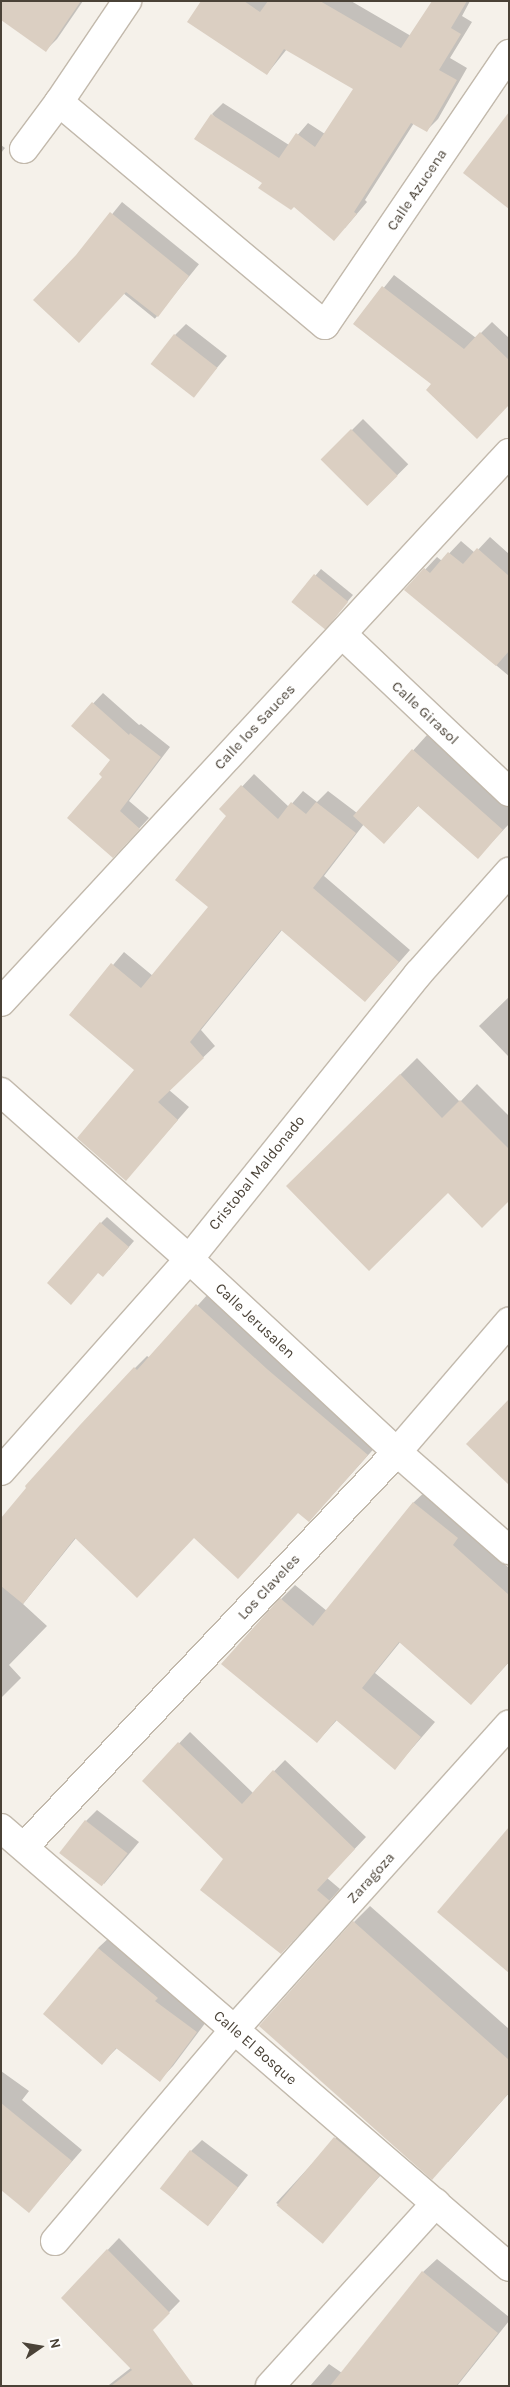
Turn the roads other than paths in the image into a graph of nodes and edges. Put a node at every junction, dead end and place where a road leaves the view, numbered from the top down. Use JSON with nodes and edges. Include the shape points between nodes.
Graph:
{"nodes":[{"id":1,"x":127,"y":1,"type":"edge"},
{"id":2,"x":509,"y":54,"type":"edge"},
{"id":3,"x":59,"y":102,"type":"junction"},
{"id":4,"x":24,"y":149,"type":"dead end"},
{"id":5,"x":509,"y":453,"type":"edge"},
{"id":6,"x":342,"y":634,"type":"junction"},
{"id":7,"x":509,"y":792,"type":"edge"},
{"id":8,"x":509,"y":872,"type":"edge"},
{"id":9,"x":1,"y":1002,"type":"edge"},
{"id":10,"x":1,"y":1092,"type":"edge"},
{"id":11,"x":188,"y":1259,"type":"junction"},
{"id":12,"x":509,"y":1322,"type":"edge"},
{"id":13,"x":396,"y":1452,"type":"junction"},
{"id":14,"x":1,"y":1471,"type":"edge"},
{"id":15,"x":509,"y":1550,"type":"edge"},
{"id":16,"x":509,"y":1725,"type":"edge"},
{"id":17,"x":1,"y":1828,"type":"edge"},
{"id":18,"x":24,"y":1847,"type":"junction"},
{"id":19,"x":234,"y":2030,"type":"junction"},
{"id":20,"x":436,"y":2203,"type":"junction"},
{"id":21,"x":54,"y":2241,"type":"dead end"},
{"id":22,"x":509,"y":2267,"type":"edge"},
{"id":23,"x":270,"y":2386,"type":"edge"}],
"edges":[{"from":1,"to":3,"type":"street"},
{"from":2,"to":3,"type":"street","name":"Calle Azucena","via":[[326,325]]},
{"from":3,"to":4,"type":"street"},
{"from":5,"to":6,"type":"street","name":"Calle los Sauces"},
{"from":6,"to":7,"type":"street","name":"Calle Girasol"},
{"from":6,"to":9,"type":"street","name":"Calle los Sauces"},
{"from":8,"to":11,"type":"street","name":"Cristobal Maldonado","via":[[418,974]]},
{"from":10,"to":11,"type":"street","name":"Calle Jerusalen"},
{"from":11,"to":13,"type":"street","name":"Calle Jerusalen"},
{"from":11,"to":14,"type":"street","name":"Cristobal Maldonado"},
{"from":12,"to":13,"type":"street","name":"Los Claveles"},
{"from":13,"to":15,"type":"street","name":"Calle Jerusalen"},
{"from":13,"to":18,"type":"street","name":"Los Claveles"},
{"from":16,"to":19,"type":"street","name":"Zaragoza"},
{"from":17,"to":18,"type":"street","name":"Calle El Bosque"},
{"from":18,"to":19,"type":"street","name":"Calle El Bosque"},
{"from":19,"to":20,"type":"street","name":"Calle El Bosque"},
{"from":19,"to":21,"type":"street","name":"Zaragoza"},
{"from":20,"to":22,"type":"street","name":"Calle El Bosque"},
{"from":20,"to":23,"type":"street"}]}
